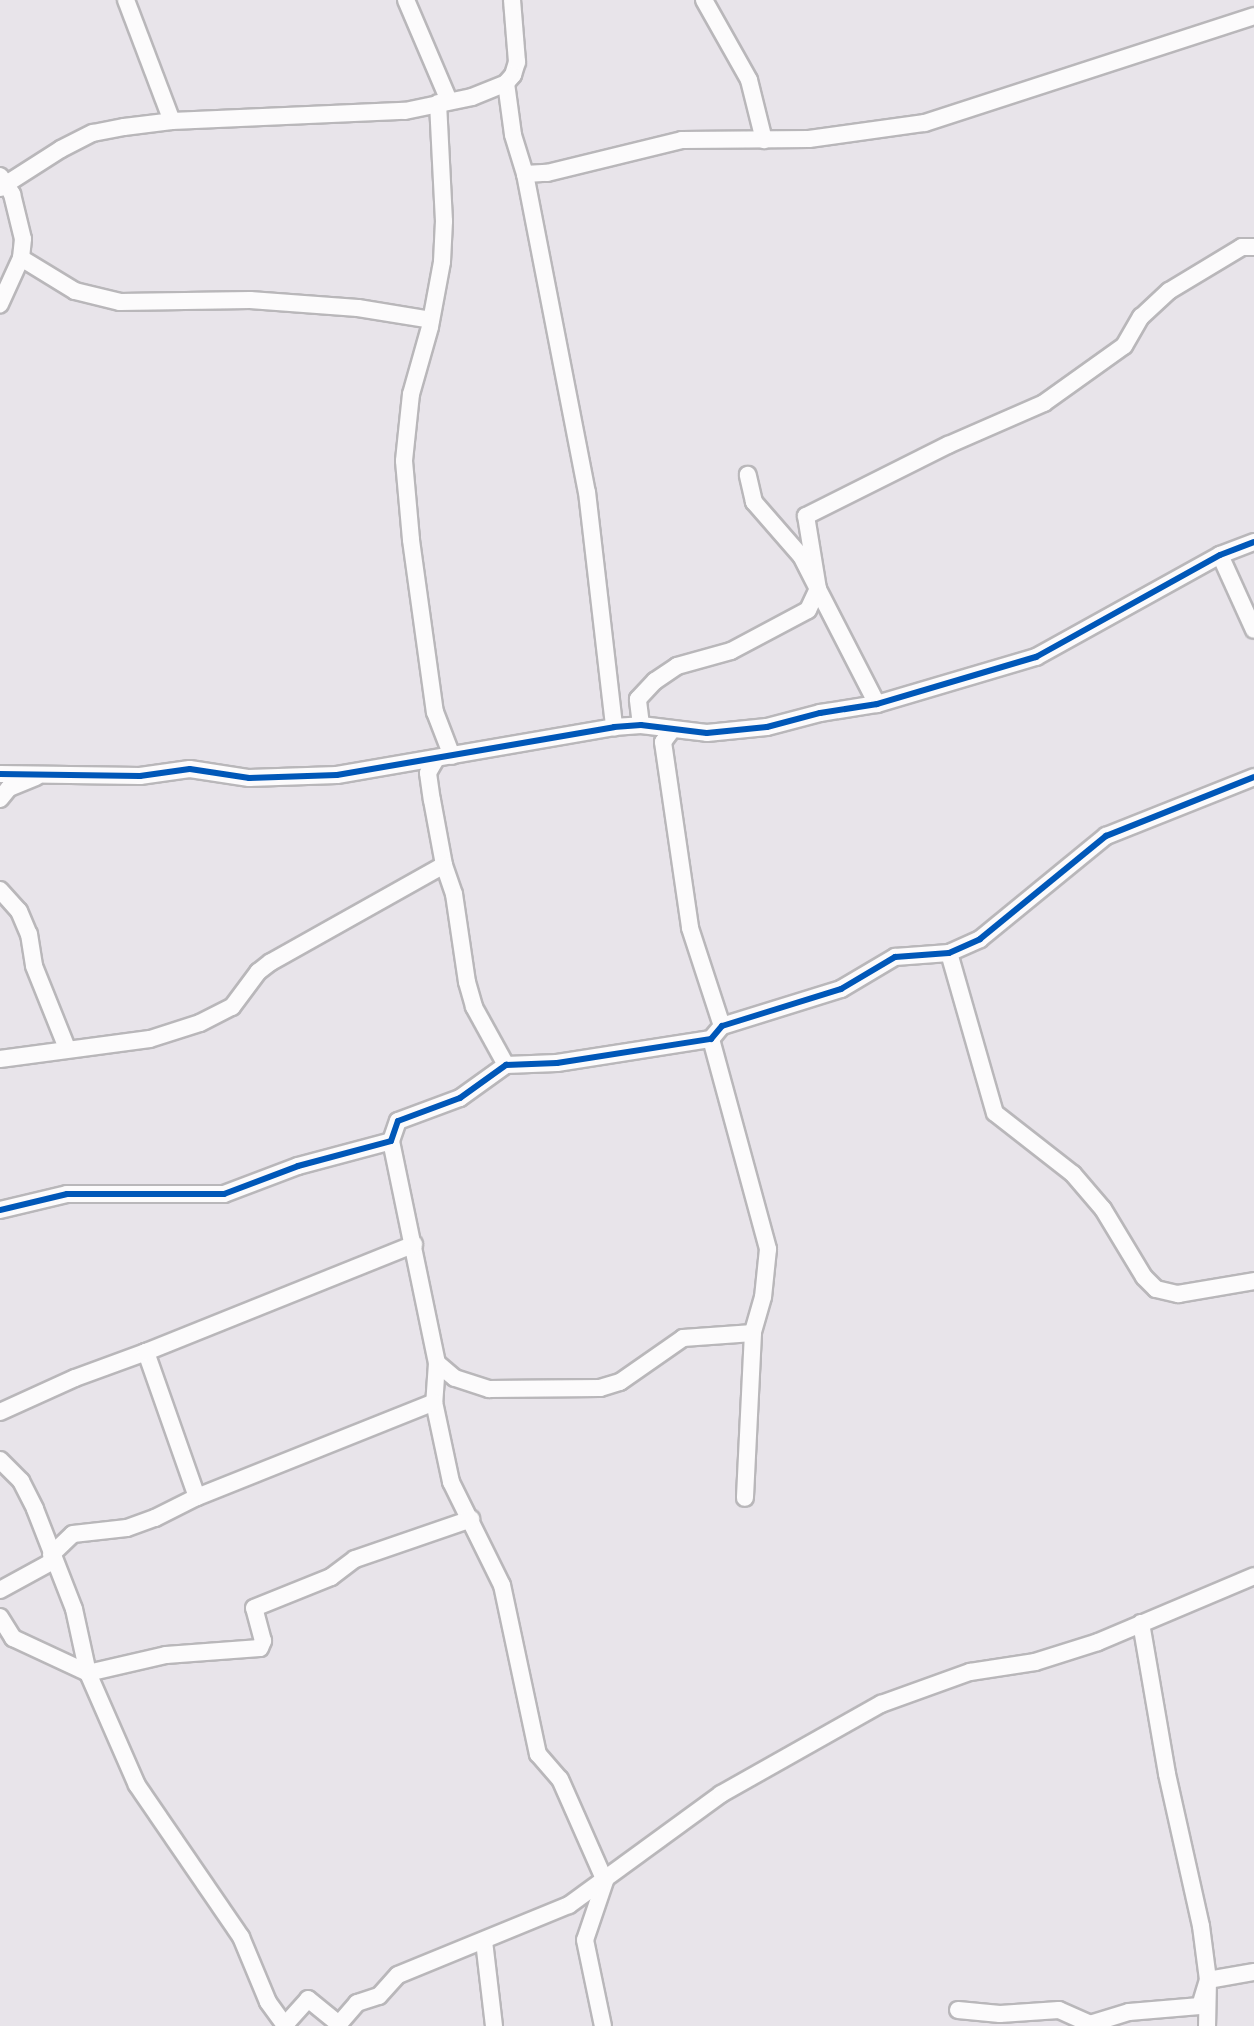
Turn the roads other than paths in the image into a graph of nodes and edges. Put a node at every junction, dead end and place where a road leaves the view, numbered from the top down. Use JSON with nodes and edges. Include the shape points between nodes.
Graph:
{"nodes":[{"id":1,"x":126,"y":0,"type":"edge"},
{"id":2,"x":406,"y":0,"type":"edge"},
{"id":3,"x":512,"y":0,"type":"edge"},
{"id":4,"x":704,"y":0,"type":"edge"},
{"id":5,"x":1254,"y":16,"type":"edge"},
{"id":6,"x":506,"y":83,"type":"junction"},
{"id":7,"x":444,"y":102,"type":"junction"},
{"id":8,"x":172,"y":121,"type":"junction"},
{"id":9,"x":764,"y":140,"type":"junction"},
{"id":10,"x":525,"y":174,"type":"junction"},
{"id":11,"x":2,"y":182,"type":"edge"},
{"id":12,"x":1254,"y":247,"type":"edge"},
{"id":13,"x":21,"y":258,"type":"junction"},
{"id":14,"x":0,"y":304,"type":"edge"},
{"id":15,"x":431,"y":320,"type":"junction"},
{"id":16,"x":748,"y":475,"type":"dead end"},
{"id":17,"x":1254,"y":542,"type":"edge"},
{"id":18,"x":1220,"y":555,"type":"junction"},
{"id":19,"x":818,"y":589,"type":"junction"},
{"id":20,"x":1254,"y":630,"type":"edge"},
{"id":21,"x":877,"y":704,"type":"junction"},
{"id":22,"x":641,"y":725,"type":"junction"},
{"id":23,"x":614,"y":727,"type":"junction"},
{"id":24,"x":672,"y":730,"type":"junction"},
{"id":25,"x":444,"y":758,"type":"junction"},
{"id":26,"x":49,"y":772,"type":"junction"},
{"id":27,"x":0,"y":774,"type":"edge"},
{"id":28,"x":1254,"y":777,"type":"edge"},
{"id":29,"x":0,"y":800,"type":"edge"},
{"id":30,"x":444,"y":865,"type":"junction"},
{"id":31,"x":0,"y":890,"type":"edge"},
{"id":32,"x":949,"y":953,"type":"junction"},
{"id":33,"x":716,"y":1033,"type":"junction"},
{"id":34,"x":67,"y":1048,"type":"junction"},
{"id":35,"x":0,"y":1059,"type":"edge"},
{"id":36,"x":506,"y":1065,"type":"junction"},
{"id":37,"x":391,"y":1141,"type":"junction"},
{"id":38,"x":0,"y":1210,"type":"edge"},
{"id":39,"x":414,"y":1244,"type":"junction"},
{"id":40,"x":1254,"y":1281,"type":"edge"},
{"id":41,"x":753,"y":1333,"type":"junction"},
{"id":42,"x":146,"y":1352,"type":"junction"},
{"id":43,"x":437,"y":1363,"type":"junction"},
{"id":44,"x":434,"y":1402,"type":"junction"},
{"id":45,"x":0,"y":1412,"type":"edge"},
{"id":46,"x":0,"y":1460,"type":"edge"},
{"id":47,"x":197,"y":1497,"type":"junction"},
{"id":48,"x":745,"y":1498,"type":"dead end"},
{"id":49,"x":471,"y":1519,"type":"junction"},
{"id":50,"x":52,"y":1558,"type":"junction"},
{"id":51,"x":1254,"y":1576,"type":"edge"},
{"id":52,"x":0,"y":1590,"type":"edge"},
{"id":53,"x":0,"y":1617,"type":"edge"},
{"id":54,"x":1142,"y":1623,"type":"junction"},
{"id":55,"x":88,"y":1673,"type":"junction"},
{"id":56,"x":605,"y":1881,"type":"junction"},
{"id":57,"x":484,"y":1941,"type":"junction"},
{"id":58,"x":1254,"y":1972,"type":"edge"},
{"id":59,"x":1208,"y":1980,"type":"junction"},
{"id":60,"x":958,"y":2010,"type":"dead end"},
{"id":61,"x":279,"y":2023,"type":"edge"},
{"id":62,"x":494,"y":2026,"type":"edge"},
{"id":63,"x":603,"y":2026,"type":"edge"},
{"id":64,"x":1207,"y":2026,"type":"edge"}],
"edges":[{"from":1,"to":8,"type":"street"},
{"from":2,"to":7,"type":"street"},
{"from":3,"to":6,"type":"street","via":[[517,62]]},
{"from":4,"to":9,"type":"street","via":[[749,80]]},
{"from":5,"to":9,"type":"street","via":[[925,123],[809,139]]},
{"from":6,"to":7,"type":"street","via":[[472,97]]},
{"from":6,"to":10,"type":"street","via":[[513,135]]},
{"from":7,"to":8,"type":"street","via":[[405,111]]},
{"from":7,"to":15,"type":"street","via":[[442,262]]},
{"from":8,"to":11,"type":"street","via":[[93,133]]},
{"from":9,"to":10,"type":"street","via":[[682,140],[547,173]]},
{"from":10,"to":23,"type":"street","via":[[588,492]]},
{"from":11,"to":13,"type":"street","via":[[21,225]]},
{"from":12,"to":19,"type":"street","via":[[1242,247],[1169,291],[1142,317],[1124,346],[1044,403],[811,511],[805,522],[812,540]]},
{"from":13,"to":14,"type":"street"},
{"from":13,"to":15,"type":"street","via":[[75,291],[120,302],[250,300],[358,308]]},
{"from":15,"to":25,"type":"street","via":[[411,394],[405,461],[411,540]]},
{"from":16,"to":19,"type":"street","via":[[754,502],[801,556]]},
{"from":17,"to":18,"type":"street"},
{"from":18,"to":20,"type":"street"},
{"from":18,"to":21,"type":"street","via":[[1036,657]]},
{"from":19,"to":21,"type":"street"},
{"from":19,"to":22,"type":"street","via":[[808,610],[731,651],[677,666],[655,681],[638,699]]},
{"from":21,"to":24,"type":"street","via":[[767,727],[707,733]]},
{"from":22,"to":23,"type":"street"},
{"from":22,"to":24,"type":"street"},
{"from":23,"to":25,"type":"street"},
{"from":24,"to":33,"type":"street","via":[[663,742],[688,917]]},
{"from":25,"to":26,"type":"street","via":[[338,775],[249,778],[190,770],[140,776]]},
{"from":25,"to":30,"type":"street","via":[[428,773]]},
{"from":26,"to":27,"type":"street"},
{"from":26,"to":29,"type":"street","via":[[9,788]]},
{"from":28,"to":32,"type":"street","via":[[1106,836],[1005,921]]},
{"from":30,"to":34,"type":"street","via":[[258,972],[240,1000],[221,1013],[150,1039]]},
{"from":30,"to":36,"type":"street","via":[[454,894],[474,1007]]},
{"from":31,"to":34,"type":"street","via":[[19,910],[29,934],[34,966]]},
{"from":32,"to":33,"type":"street","via":[[896,957],[840,989]]},
{"from":32,"to":40,"type":"street","via":[[995,1113],[1073,1174],[1103,1209],[1144,1277],[1156,1289],[1178,1294]]},
{"from":33,"to":36,"type":"street","via":[[557,1063]]},
{"from":33,"to":41,"type":"street","via":[[768,1249],[763,1297]]},
{"from":34,"to":35,"type":"street"},
{"from":36,"to":37,"type":"street","via":[[460,1098],[398,1121]]},
{"from":37,"to":38,"type":"street","via":[[298,1166],[224,1194],[67,1194]]},
{"from":37,"to":39,"type":"street"},
{"from":39,"to":42,"type":"street"},
{"from":39,"to":43,"type":"street"},
{"from":41,"to":43,"type":"street","via":[[683,1338],[620,1382],[600,1388],[489,1389],[455,1378]]},
{"from":41,"to":48,"type":"street"},
{"from":42,"to":45,"type":"street"},
{"from":42,"to":47,"type":"street"},
{"from":43,"to":44,"type":"street"},
{"from":44,"to":47,"type":"street"},
{"from":44,"to":49,"type":"street","via":[[451,1482]]},
{"from":46,"to":50,"type":"street","via":[[28,1496]]},
{"from":47,"to":50,"type":"street","via":[[127,1528],[73,1534]]},
{"from":49,"to":55,"type":"street","via":[[355,1559],[331,1577],[254,1608],[262,1647],[166,1655]]},
{"from":49,"to":56,"type":"street","via":[[502,1585],[538,1754],[560,1779]]},
{"from":50,"to":52,"type":"street"},
{"from":50,"to":55,"type":"street","via":[[74,1609]]},
{"from":51,"to":54,"type":"street"},
{"from":53,"to":55,"type":"street","via":[[13,1638]]},
{"from":54,"to":56,"type":"street","via":[[1035,1662],[970,1672],[881,1704],[721,1794]]},
{"from":54,"to":59,"type":"street","via":[[1167,1774],[1202,1926]]},
{"from":55,"to":61,"type":"street","via":[[137,1785],[241,1937]]},
{"from":56,"to":57,"type":"street","via":[[569,1905]]},
{"from":56,"to":63,"type":"street","via":[[585,1940]]},
{"from":57,"to":61,"type":"street","via":[[398,1975],[379,1996],[357,2003],[339,2024],[308,1999]]},
{"from":57,"to":62,"type":"street"},
{"from":58,"to":59,"type":"street"},
{"from":59,"to":60,"type":"street","via":[[1200,2006],[1129,2013],[1089,2024],[1059,2010],[1000,2014]]},
{"from":59,"to":64,"type":"street"}]}
